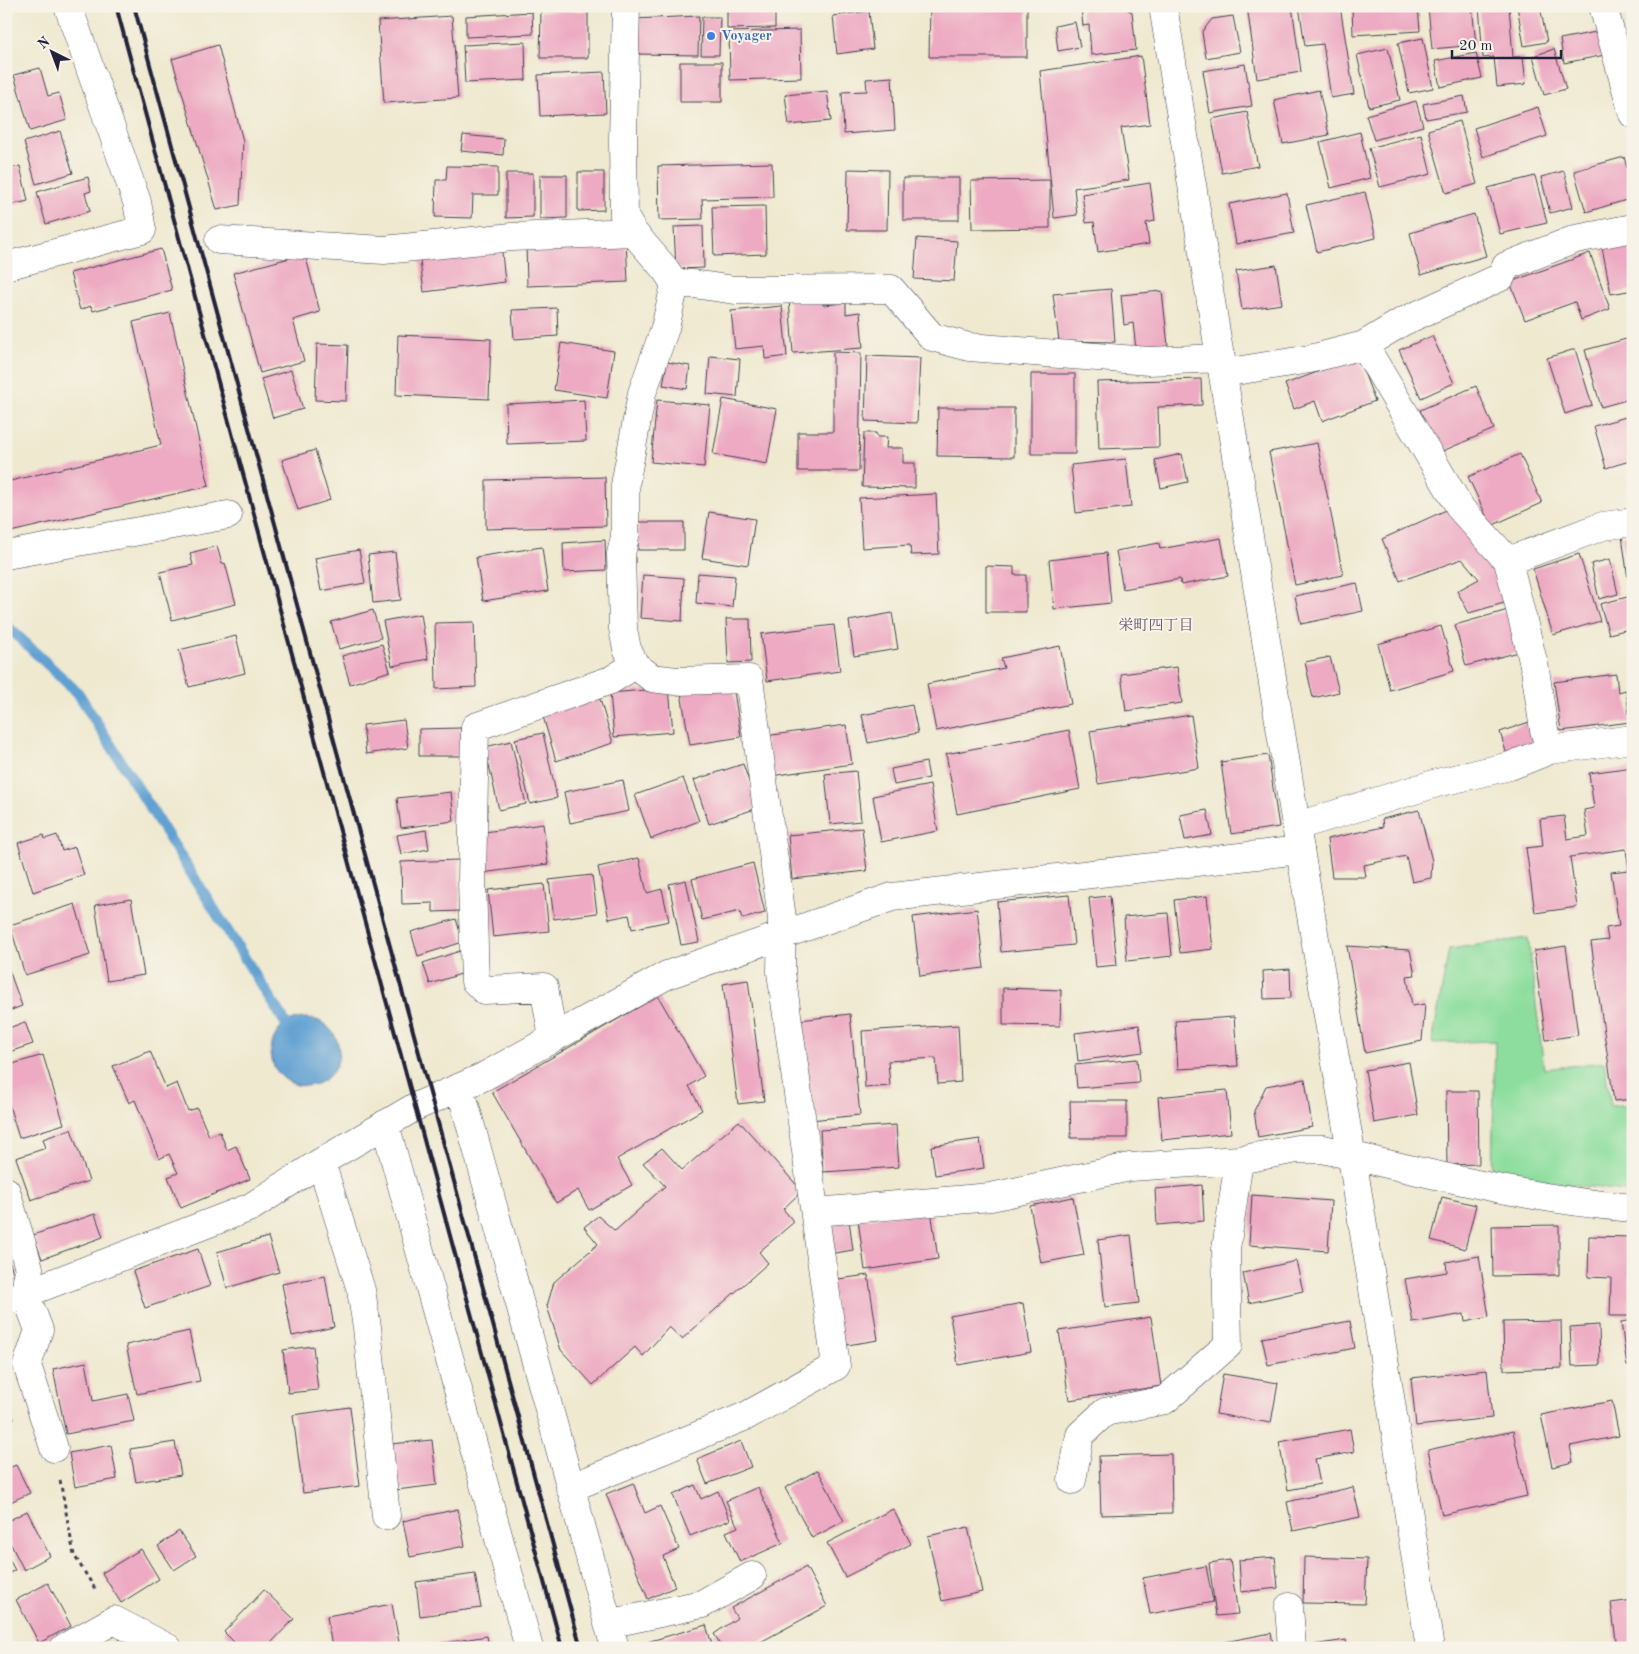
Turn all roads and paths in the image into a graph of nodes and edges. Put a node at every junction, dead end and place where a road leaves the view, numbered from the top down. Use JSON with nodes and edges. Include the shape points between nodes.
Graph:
{"nodes":[{"id":1,"x":68,"y":6,"type":"edge"},
{"id":2,"x":626,"y":6,"type":"edge"},
{"id":3,"x":1163,"y":6,"type":"edge"},
{"id":4,"x":1603,"y":6,"type":"edge"},
{"id":5,"x":1633,"y":114,"type":"edge"},
{"id":6,"x":1633,"y":228,"type":"edge"},
{"id":7,"x":633,"y":232,"type":"junction"},
{"id":8,"x":219,"y":240,"type":"dead end"},
{"id":9,"x":6,"y":266,"type":"edge"},
{"id":10,"x":675,"y":284,"type":"junction"},
{"id":11,"x":1364,"y":344,"type":"junction"},
{"id":12,"x":1222,"y":366,"type":"junction"},
{"id":13,"x":228,"y":515,"type":"dead end"},
{"id":14,"x":1633,"y":522,"type":"edge"},
{"id":15,"x":6,"y":555,"type":"edge"},
{"id":16,"x":1508,"y":561,"type":"junction"},
{"id":17,"x":635,"y":665,"type":"junction"},
{"id":18,"x":1633,"y":739,"type":"edge"},
{"id":19,"x":1550,"y":750,"type":"junction"},
{"id":20,"x":1299,"y":838,"type":"junction"},
{"id":21,"x":782,"y":936,"type":"junction"},
{"id":22,"x":553,"y":1038,"type":"junction"},
{"id":23,"x":460,"y":1087,"type":"junction"},
{"id":24,"x":385,"y":1124,"type":"junction"},
{"id":25,"x":1352,"y":1156,"type":"junction"},
{"id":26,"x":1239,"y":1160,"type":"junction"},
{"id":27,"x":321,"y":1162,"type":"junction"},
{"id":28,"x":6,"y":1191,"type":"edge"},
{"id":29,"x":1633,"y":1208,"type":"edge"},
{"id":30,"x":816,"y":1212,"type":"junction"},
{"id":31,"x":16,"y":1297,"type":"edge"},
{"id":32,"x":54,"y":1448,"type":"joint"},
{"id":33,"x":1072,"y":1480,"type":"dead end"},
{"id":34,"x":570,"y":1488,"type":"junction"},
{"id":35,"x":386,"y":1516,"type":"dead end"},
{"id":36,"x":752,"y":1576,"type":"dead end"},
{"id":37,"x":1289,"y":1607,"type":"dead end"},
{"id":38,"x":114,"y":1620,"type":"junction"},
{"id":39,"x":612,"y":1636,"type":"edge"},
{"id":40,"x":524,"y":1643,"type":"edge"},
{"id":41,"x":64,"y":1648,"type":"edge"},
{"id":42,"x":168,"y":1648,"type":"edge"},
{"id":43,"x":1292,"y":1648,"type":"edge"},
{"id":44,"x":1430,"y":1648,"type":"edge"}],
"edges":[{"from":1,"to":9,"type":"street","via":[[137,202],[142,230]]},
{"from":2,"to":7,"type":"street","via":[[624,216]]},
{"from":3,"to":12,"type":"street"},
{"from":4,"to":5,"type":"street"},
{"from":6,"to":11,"type":"street","via":[[1576,239],[1506,266],[1502,277],[1402,322]]},
{"from":7,"to":8,"type":"street","via":[[512,237],[384,250]]},
{"from":7,"to":10,"type":"street"},
{"from":10,"to":12,"type":"street","via":[[735,290],[891,289],[932,337],[969,346]]},
{"from":10,"to":17,"type":"street","via":[[665,328],[642,394],[625,485],[625,537],[621,554],[623,629]]},
{"from":11,"to":12,"type":"street","via":[[1310,359]]},
{"from":11,"to":16,"type":"street","via":[[1462,509]]},
{"from":12,"to":20,"type":"street"},
{"from":13,"to":15,"type":"street"},
{"from":14,"to":16,"type":"street","via":[[1604,526]]},
{"from":16,"to":19,"type":"street","via":[[1536,669],[1544,730]]},
{"from":17,"to":21,"type":"street","via":[[652,678],[749,679]]},
{"from":17,"to":22,"type":"street","via":[[611,680],[475,727],[472,881],[475,981],[484,990],[544,987]]},
{"from":18,"to":19,"type":"street"},
{"from":19,"to":20,"type":"street","via":[[1510,766],[1438,783]]},
{"from":20,"to":21,"type":"street","via":[[892,897]]},
{"from":20,"to":25,"type":"street"},
{"from":21,"to":22,"type":"street","via":[[667,975]]},
{"from":21,"to":30,"type":"street","via":[[781,972]]},
{"from":22,"to":23,"type":"street"},
{"from":23,"to":24,"type":"street"},
{"from":23,"to":34,"type":"street"},
{"from":24,"to":27,"type":"street"},
{"from":24,"to":40,"type":"street"},
{"from":25,"to":26,"type":"street","via":[[1323,1149],[1296,1149]]},
{"from":25,"to":29,"type":"street","via":[[1488,1188]]},
{"from":25,"to":44,"type":"street"},
{"from":26,"to":30,"type":"street","via":[[1130,1167],[991,1197]]},
{"from":26,"to":33,"type":"street","via":[[1226,1249],[1228,1345],[1166,1400],[1105,1412],[1080,1435]]},
{"from":27,"to":31,"type":"street","via":[[251,1207]]},
{"from":27,"to":35,"type":"street","via":[[361,1290]]},
{"from":28,"to":31,"type":"street","via":[[29,1268]]},
{"from":30,"to":34,"type":"street","via":[[836,1366],[746,1416]]},
{"from":31,"to":32,"type":"street","via":[[39,1330],[28,1365]]},
{"from":32,"to":38,"type":"path","via":[[74,1555]]},
{"from":34,"to":39,"type":"street"},
{"from":36,"to":39,"type":"street","via":[[702,1604]]},
{"from":37,"to":43,"type":"street"},
{"from":38,"to":41,"type":"street"},
{"from":38,"to":42,"type":"street"}]}
